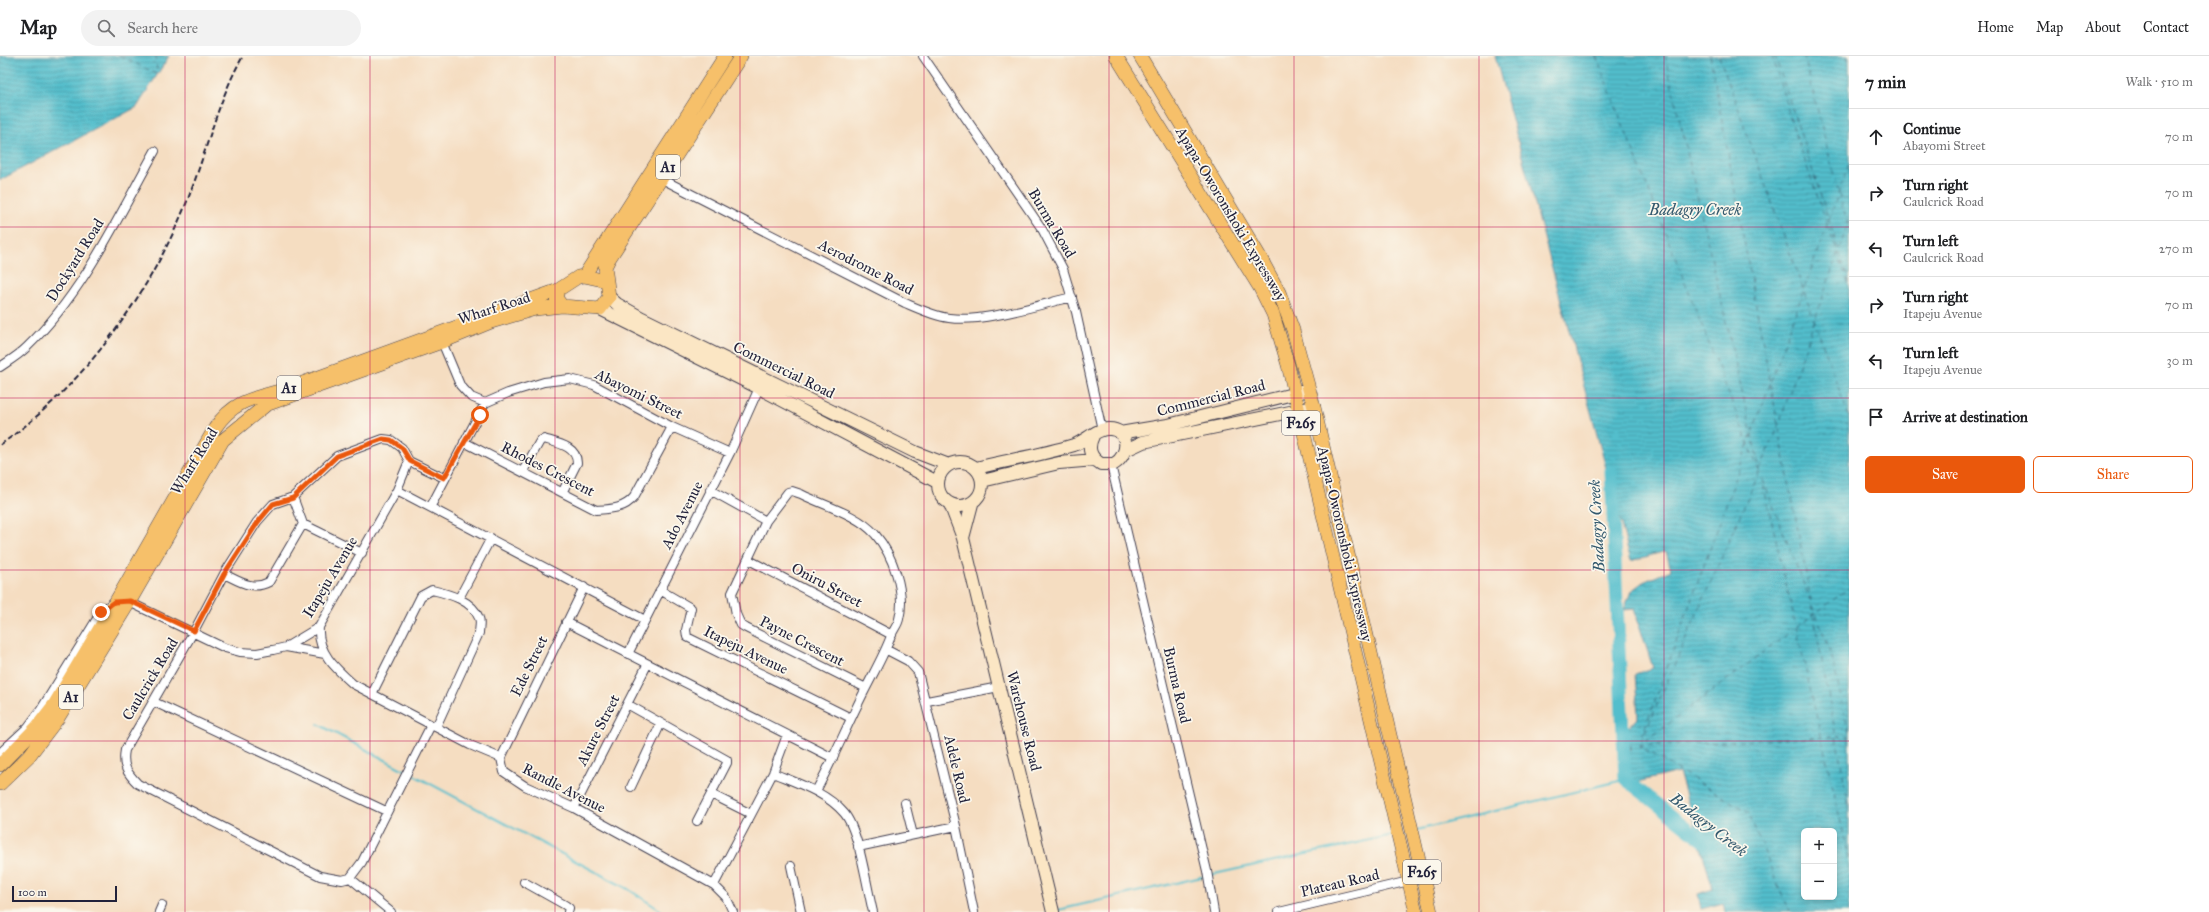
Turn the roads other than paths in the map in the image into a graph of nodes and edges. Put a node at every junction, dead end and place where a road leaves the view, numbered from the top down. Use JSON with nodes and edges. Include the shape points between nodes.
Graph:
{"nodes":[{"id":1,"x":725,"y":56,"type":"edge"},
{"id":2,"x":741,"y":56,"type":"edge"},
{"id":3,"x":923,"y":56,"type":"edge"},
{"id":4,"x":1116,"y":56,"type":"edge"},
{"id":5,"x":1140,"y":56,"type":"edge"},
{"id":6,"x":154,"y":151,"type":"dead end"},
{"id":7,"x":655,"y":176,"type":"junction"},
{"id":8,"x":584,"y":276,"type":"junction"},
{"id":9,"x":607,"y":281,"type":"junction"},
{"id":10,"x":558,"y":290,"type":"junction"},
{"id":11,"x":609,"y":297,"type":"junction"},
{"id":12,"x":1072,"y":297,"type":"junction"},
{"id":13,"x":562,"y":306,"type":"junction"},
{"id":14,"x":600,"y":310,"type":"junction"},
{"id":15,"x":442,"y":342,"type":"junction"},
{"id":16,"x":0,"y":367,"type":"edge"},
{"id":17,"x":759,"y":388,"type":"junction"},
{"id":18,"x":1309,"y":390,"type":"junction"},
{"id":19,"x":1294,"y":393,"type":"junction"},
{"id":20,"x":485,"y":403,"type":"junction"},
{"id":21,"x":1314,"y":407,"type":"junction"},
{"id":22,"x":1298,"y":412,"type":"junction"},
{"id":23,"x":672,"y":427,"type":"junction"},
{"id":24,"x":1097,"y":433,"type":"junction"},
{"id":25,"x":1120,"y":433,"type":"junction"},
{"id":26,"x":464,"y":442,"type":"junction"},
{"id":27,"x":1126,"y":450,"type":"junction"},
{"id":28,"x":730,"y":453,"type":"junction"},
{"id":29,"x":1095,"y":460,"type":"junction"},
{"id":30,"x":410,"y":461,"type":"junction"},
{"id":31,"x":948,"y":465,"type":"junction"},
{"id":32,"x":1111,"y":465,"type":"junction"},
{"id":33,"x":976,"y":468,"type":"junction"},
{"id":34,"x":523,"y":471,"type":"junction"},
{"id":35,"x":444,"y":478,"type":"junction"},
{"id":36,"x":982,"y":481,"type":"junction"},
{"id":37,"x":937,"y":482,"type":"junction"},
{"id":38,"x":397,"y":490,"type":"junction"},
{"id":39,"x":710,"y":490,"type":"junction"},
{"id":40,"x":563,"y":491,"type":"junction"},
{"id":41,"x":293,"y":498,"type":"junction"},
{"id":42,"x":950,"y":504,"type":"junction"},
{"id":43,"x":972,"y":504,"type":"junction"},
{"id":44,"x":430,"y":506,"type":"junction"},
{"id":45,"x":766,"y":521,"type":"junction"},
{"id":46,"x":303,"y":524,"type":"junction"},
{"id":47,"x":491,"y":538,"type":"junction"},
{"id":48,"x":963,"y":538,"type":"junction"},
{"id":49,"x":362,"y":553,"type":"junction"},
{"id":50,"x":749,"y":560,"type":"junction"},
{"id":51,"x":224,"y":574,"type":"junction"},
{"id":52,"x":584,"y":588,"type":"junction"},
{"id":53,"x":660,"y":590,"type":"junction"},
{"id":54,"x":459,"y":598,"type":"junction"},
{"id":55,"x":116,"y":601,"type":"junction"},
{"id":56,"x":130,"y":601,"type":"junction"},
{"id":57,"x":645,"y":620,"type":"junction"},
{"id":58,"x":566,"y":622,"type":"junction"},
{"id":59,"x":319,"y":627,"type":"junction"},
{"id":60,"x":194,"y":631,"type":"junction"},
{"id":61,"x":892,"y":635,"type":"junction"},
{"id":62,"x":286,"y":647,"type":"junction"},
{"id":63,"x":887,"y":650,"type":"junction"},
{"id":64,"x":325,"y":654,"type":"junction"},
{"id":65,"x":628,"y":654,"type":"junction"},
{"id":66,"x":647,"y":664,"type":"junction"},
{"id":67,"x":999,"y":687,"type":"junction"},
{"id":68,"x":866,"y":688,"type":"junction"},
{"id":69,"x":372,"y":694,"type":"junction"},
{"id":70,"x":154,"y":702,"type":"junction"},
{"id":71,"x":927,"y":702,"type":"junction"},
{"id":72,"x":627,"y":704,"type":"junction"},
{"id":73,"x":851,"y":718,"type":"junction"},
{"id":74,"x":661,"y":723,"type":"junction"},
{"id":75,"x":433,"y":726,"type":"junction"},
{"id":76,"x":787,"y":735,"type":"junction"},
{"id":77,"x":0,"y":752,"type":"edge"},
{"id":78,"x":501,"y":758,"type":"junction"},
{"id":79,"x":833,"y":758,"type":"junction"},
{"id":80,"x":0,"y":765,"type":"edge"},
{"id":81,"x":773,"y":772,"type":"junction"},
{"id":82,"x":0,"y":784,"type":"edge"},
{"id":83,"x":631,"y":787,"type":"dead end"},
{"id":84,"x":816,"y":790,"type":"junction"},
{"id":85,"x":711,"y":794,"type":"junction"},
{"id":86,"x":905,"y":803,"type":"dead end"},
{"id":87,"x":574,"y":808,"type":"junction"},
{"id":88,"x":386,"y":811,"type":"junction"},
{"id":89,"x":751,"y":814,"type":"junction"},
{"id":90,"x":697,"y":821,"type":"dead end"},
{"id":91,"x":956,"y":826,"type":"junction"},
{"id":92,"x":913,"y":835,"type":"junction"},
{"id":93,"x":858,"y":847,"type":"junction"},
{"id":94,"x":791,"y":866,"type":"dead end"},
{"id":95,"x":350,"y":878,"type":"junction"},
{"id":96,"x":1408,"y":881,"type":"junction"},
{"id":97,"x":524,"y":882,"type":"dead end"},
{"id":98,"x":714,"y":885,"type":"junction"},
{"id":99,"x":1052,"y":908,"type":"edge"},
{"id":100,"x":391,"y":912,"type":"edge"},
{"id":101,"x":568,"y":912,"type":"edge"},
{"id":102,"x":733,"y":912,"type":"edge"},
{"id":103,"x":801,"y":912,"type":"edge"},
{"id":104,"x":873,"y":912,"type":"edge"},
{"id":105,"x":974,"y":912,"type":"edge"},
{"id":106,"x":1214,"y":912,"type":"edge"},
{"id":107,"x":1279,"y":912,"type":"edge"},
{"id":108,"x":1416,"y":912,"type":"edge"},
{"id":109,"x":1431,"y":912,"type":"edge"}],
"edges":[{"from":1,"to":7,"type":"main road","number":"A1"},
{"from":2,"to":7,"type":"main road","number":"A1"},
{"from":3,"to":12,"type":"street","name":"Burma Road","via":[[1042,229],[1063,269]]},
{"from":4,"to":19,"type":"main road","name":"Apapa-Oworonshoki Expressway","number":"F265","via":[[1260,288],[1273,314]]},
{"from":5,"to":18,"type":"main road","name":"Apapa-Oworonshoki Expressway","number":"F265","via":[[1279,292],[1293,330]]},
{"from":6,"to":16,"type":"street","name":"Dockyard Road","via":[[72,296],[26,349]]},
{"from":7,"to":8,"type":"main road","number":"A1"},
{"from":7,"to":9,"type":"main road","number":"A1","via":[[605,267]]},
{"from":7,"to":12,"type":"street","name":"Aerodrome Road","via":[[905,303],[928,312],[949,318],[975,318]]},
{"from":8,"to":9,"type":"main road"},
{"from":8,"to":10,"type":"main road","name":"Wharf Road"},
{"from":9,"to":11,"type":"main road"},
{"from":10,"to":13,"type":"main road","via":[[556,298]]},
{"from":10,"to":55,"type":"main road","name":"Wharf Road","number":"A1","via":[[283,390],[242,402],[230,409],[215,428]]},
{"from":11,"to":14,"type":"main road"},
{"from":11,"to":31,"type":"main road","name":"Commercial Road","via":[[649,322],[915,452]]},
{"from":12,"to":24,"type":"street","name":"Burma Road"},
{"from":13,"to":14,"type":"main road","name":"Wharf Road"},
{"from":13,"to":15,"type":"main road","name":"Wharf Road","number":"A1","via":[[535,309]]},
{"from":14,"to":17,"type":"main road","name":"Commercial Road"},
{"from":15,"to":20,"type":"street","via":[[460,384],[471,397]]},
{"from":15,"to":56,"type":"main road","name":"Wharf Road","number":"A1","via":[[266,405],[228,434]]},
{"from":17,"to":28,"type":"street","name":"Ado Avenue"},
{"from":17,"to":37,"type":"main road","name":"Commercial Road"},
{"from":18,"to":19,"type":"main road","name":"Commercial Road"},
{"from":18,"to":21,"type":"main road","name":"Apapa-Oworonshoki Expressway","number":"F265"},
{"from":19,"to":22,"type":"main road","name":"Apapa-Oworonshoki Expressway","number":"F265"},
{"from":19,"to":25,"type":"main road","name":"Commercial Road","via":[[1168,425]]},
{"from":20,"to":23,"type":"street","name":"Abayomi Street","via":[[544,382],[570,379],[594,385]]},
{"from":20,"to":26,"type":"street"},
{"from":21,"to":22,"type":"main road","name":"Commercial Road"},
{"from":21,"to":109,"type":"main road","name":"Apapa-Oworonshoki Expressway","number":"F265"},
{"from":22,"to":27,"type":"main road","name":"Commercial Road","via":[[1143,442]]},
{"from":22,"to":96,"type":"main road","name":"Apapa-Oworonshoki Expressway","number":"F265"},
{"from":23,"to":28,"type":"street","name":"Abayomi Street"},
{"from":23,"to":40,"type":"street","name":"Rhodes Crescent","via":[[628,505],[596,510]]},
{"from":24,"to":25,"type":"main road","via":[[1108,428]]},
{"from":24,"to":29,"type":"main road","via":[[1089,449]]},
{"from":24,"to":33,"type":"main road","via":[[1074,445]]},
{"from":25,"to":27,"type":"main road","via":[[1126,443]]},
{"from":26,"to":34,"type":"street","name":"Rhodes Crescent"},
{"from":26,"to":35,"type":"street"},
{"from":27,"to":32,"type":"main road","via":[[1119,461]]},
{"from":28,"to":39,"type":"street","name":"Ado Avenue"},
{"from":29,"to":32,"type":"main road","via":[[1101,464]]},
{"from":29,"to":36,"type":"main road","via":[[1059,464]]},
{"from":30,"to":35,"type":"street","name":"Caulcrick Road"},
{"from":30,"to":38,"type":"street","name":"Itapeju Avenue"},
{"from":30,"to":41,"type":"street","name":"Caulcrick Road","via":[[402,448],[391,440],[377,441],[337,456]]},
{"from":31,"to":33,"type":"main road","via":[[963,462]]},
{"from":31,"to":37,"type":"main road","via":[[943,469]]},
{"from":32,"to":106,"type":"street","name":"Burma Road","via":[[1207,871]]},
{"from":33,"to":36,"type":"main road"},
{"from":34,"to":40,"type":"street","name":"Rhodes Crescent"},
{"from":34,"to":40,"type":"street","via":[[540,441],[544,439],[560,444],[575,452],[577,458]]},
{"from":35,"to":44,"type":"street"},
{"from":36,"to":43,"type":"main road","via":[[979,496]]},
{"from":37,"to":42,"type":"main road","via":[[941,496]]},
{"from":38,"to":44,"type":"street"},
{"from":38,"to":49,"type":"street","name":"Itapeju Avenue"},
{"from":39,"to":45,"type":"street"},
{"from":39,"to":53,"type":"street","name":"Ado Avenue"},
{"from":41,"to":46,"type":"street"},
{"from":41,"to":51,"type":"street","name":"Caulcrick Road","via":[[273,504]]},
{"from":42,"to":43,"type":"main road","via":[[960,507]]},
{"from":42,"to":48,"type":"main road","name":"Warehouse Road"},
{"from":43,"to":48,"type":"main road","name":"Warehouse Road"},
{"from":44,"to":47,"type":"street"},
{"from":45,"to":50,"type":"street","name":"Payne Crescent"},
{"from":45,"to":61,"type":"street","name":"Payne Crescent","via":[[784,496],[792,491],[857,519],[875,534],[889,557],[901,601],[899,620]]},
{"from":46,"to":49,"type":"street"},
{"from":46,"to":51,"type":"street","via":[[269,582],[247,585]]},
{"from":47,"to":52,"type":"street"},
{"from":47,"to":54,"type":"street"},
{"from":48,"to":67,"type":"main road","name":"Warehouse Road"},
{"from":49,"to":59,"type":"street","name":"Itapeju Avenue"},
{"from":50,"to":61,"type":"street","name":"Oniru Street"},
{"from":50,"to":68,"type":"street","name":"Payne Crescent","via":[[732,593],[741,625]]},
{"from":51,"to":60,"type":"street","name":"Caulcrick Road"},
{"from":52,"to":57,"type":"street"},
{"from":52,"to":58,"type":"street","name":"Ede Street"},
{"from":53,"to":57,"type":"street","name":"Ado Avenue"},
{"from":53,"to":73,"type":"street","name":"Itapeju Avenue","via":[[691,608],[687,636]]},
{"from":54,"to":69,"type":"street","via":[[432,590],[421,596]]},
{"from":54,"to":75,"type":"street","via":[[471,606],[480,618],[479,633]]},
{"from":55,"to":56,"type":"street","name":"Itapeju Avenue"},
{"from":55,"to":77,"type":"street","via":[[101,612],[28,727]]},
{"from":55,"to":80,"type":"main road","name":"Wharf Road","number":"A1","via":[[54,705],[38,727]]},
{"from":56,"to":60,"type":"street","name":"Itapeju Avenue"},
{"from":56,"to":82,"type":"main road","name":"Wharf Road","number":"A1","via":[[58,718],[29,756]]},
{"from":57,"to":65,"type":"street","name":"Ado Avenue"},
{"from":58,"to":65,"type":"street"},
{"from":58,"to":78,"type":"street","name":"Ede Street"},
{"from":59,"to":62,"type":"street","name":"Itapeju Avenue"},
{"from":59,"to":64,"type":"street","via":[[318,636]]},
{"from":60,"to":62,"type":"street","name":"Itapeju Avenue","via":[[225,648],[240,652],[257,653]]},
{"from":60,"to":70,"type":"street","name":"Caulcrick Road"},
{"from":61,"to":63,"type":"street"},
{"from":62,"to":64,"type":"street"},
{"from":63,"to":68,"type":"street"},
{"from":63,"to":71,"type":"street","name":"Adele Road","via":[[913,665],[918,672]]},
{"from":64,"to":69,"type":"street","via":[[336,670],[353,684]]},
{"from":65,"to":66,"type":"street"},
{"from":66,"to":72,"type":"street","name":"Akure Street"},
{"from":66,"to":76,"type":"street"},
{"from":67,"to":71,"type":"street"},
{"from":67,"to":99,"type":"main road","name":"Warehouse Road"},
{"from":68,"to":73,"type":"street"},
{"from":69,"to":75,"type":"street"},
{"from":70,"to":88,"type":"street"},
{"from":70,"to":95,"type":"street","name":"Caulcrick Road","via":[[124,750],[123,760],[127,773],[138,784],[320,876],[342,880]]},
{"from":71,"to":91,"type":"street","name":"Adele Road"},
{"from":72,"to":74,"type":"street"},
{"from":72,"to":87,"type":"street","name":"Akure Street"},
{"from":73,"to":79,"type":"street"},
{"from":74,"to":83,"type":"street"},
{"from":74,"to":85,"type":"street","via":[[727,760]]},
{"from":75,"to":78,"type":"street"},
{"from":75,"to":88,"type":"street"},
{"from":76,"to":79,"type":"street"},
{"from":76,"to":81,"type":"street"},
{"from":78,"to":87,"type":"street","name":"Randle Avenue","via":[[504,772],[525,786]]},
{"from":79,"to":84,"type":"street"},
{"from":81,"to":84,"type":"street"},
{"from":81,"to":89,"type":"street"},
{"from":84,"to":93,"type":"street","via":[[845,814]]},
{"from":85,"to":89,"type":"street"},
{"from":85,"to":90,"type":"street"},
{"from":86,"to":92,"type":"street"},
{"from":87,"to":98,"type":"street","name":"Randle Avenue"},
{"from":88,"to":95,"type":"street","via":[[362,862]]},
{"from":89,"to":98,"type":"street"},
{"from":91,"to":92,"type":"street"},
{"from":91,"to":105,"type":"street","name":"Adele Road"},
{"from":92,"to":93,"type":"street"},
{"from":93,"to":104,"type":"street"},
{"from":94,"to":103,"type":"street"},
{"from":95,"to":100,"type":"street"},
{"from":96,"to":107,"type":"street","name":"Plateau Road"},
{"from":96,"to":108,"type":"main road","name":"Apapa-Oworonshoki Expressway","number":"F265"},
{"from":97,"to":101,"type":"street","via":[[565,905],[569,908]]},
{"from":98,"to":102,"type":"street","name":"Randle Avenue","via":[[726,897]]}]}
